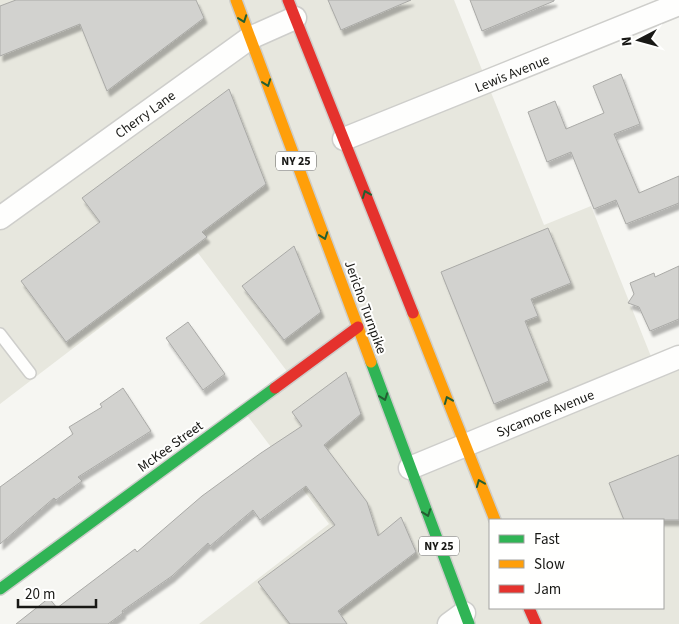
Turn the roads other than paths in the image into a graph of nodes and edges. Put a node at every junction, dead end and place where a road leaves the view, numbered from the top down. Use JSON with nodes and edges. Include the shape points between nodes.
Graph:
{"nodes":[{"id":1,"x":236,"y":0,"type":"edge"},
{"id":2,"x":679,"y":4,"type":"edge"},
{"id":3,"x":291,"y":9,"type":"edge"},
{"id":4,"x":250,"y":38,"type":"junction"},
{"id":5,"x":344,"y":139,"type":"junction"},
{"id":6,"x":1,"y":214,"type":"edge"},
{"id":7,"x":358,"y":327,"type":"junction"},
{"id":8,"x":0,"y":334,"type":"edge"},
{"id":9,"x":679,"y":357,"type":"edge"},
{"id":10,"x":30,"y":373,"type":"dead end"},
{"id":11,"x":466,"y":446,"type":"junction"},
{"id":12,"x":410,"y":468,"type":"junction"},
{"id":13,"x":495,"y":519,"type":"edge"},
{"id":14,"x":0,"y":589,"type":"edge"},
{"id":15,"x":529,"y":609,"type":"edge"},
{"id":16,"x":461,"y":620,"type":"edge"},
{"id":17,"x":536,"y":624,"type":"edge"}],
"edges":[{"from":1,"to":4,"type":"main road","name":"Jericho Turnpike","number":"NY 25","one_way":true},
{"from":2,"to":5,"type":"street","name":"Lewis Avenue"},
{"from":3,"to":4,"type":"street","name":"Cherry Lane"},
{"from":3,"to":5,"type":"main road"},
{"from":4,"to":6,"type":"street","name":"Cherry Lane"},
{"from":4,"to":7,"type":"main road","name":"Jericho Turnpike","number":"NY 25","one_way":true},
{"from":11,"to":5,"type":"main road","one_way":true},
{"from":7,"to":12,"type":"main road","name":"Jericho Turnpike","number":"NY 25","one_way":true},
{"from":7,"to":14,"type":"main road","name":"McKee Street"},
{"from":8,"to":10,"type":"lane"},
{"from":9,"to":11,"type":"street","name":"Sycamore Avenue"},
{"from":11,"to":12,"type":"street","name":"Sycamore Avenue"},
{"from":13,"to":11,"type":"main road","one_way":true},
{"from":12,"to":16,"type":"main road","name":"Jericho Turnpike","number":"NY 25","one_way":true},
{"from":15,"to":17,"type":"main road"}]}
